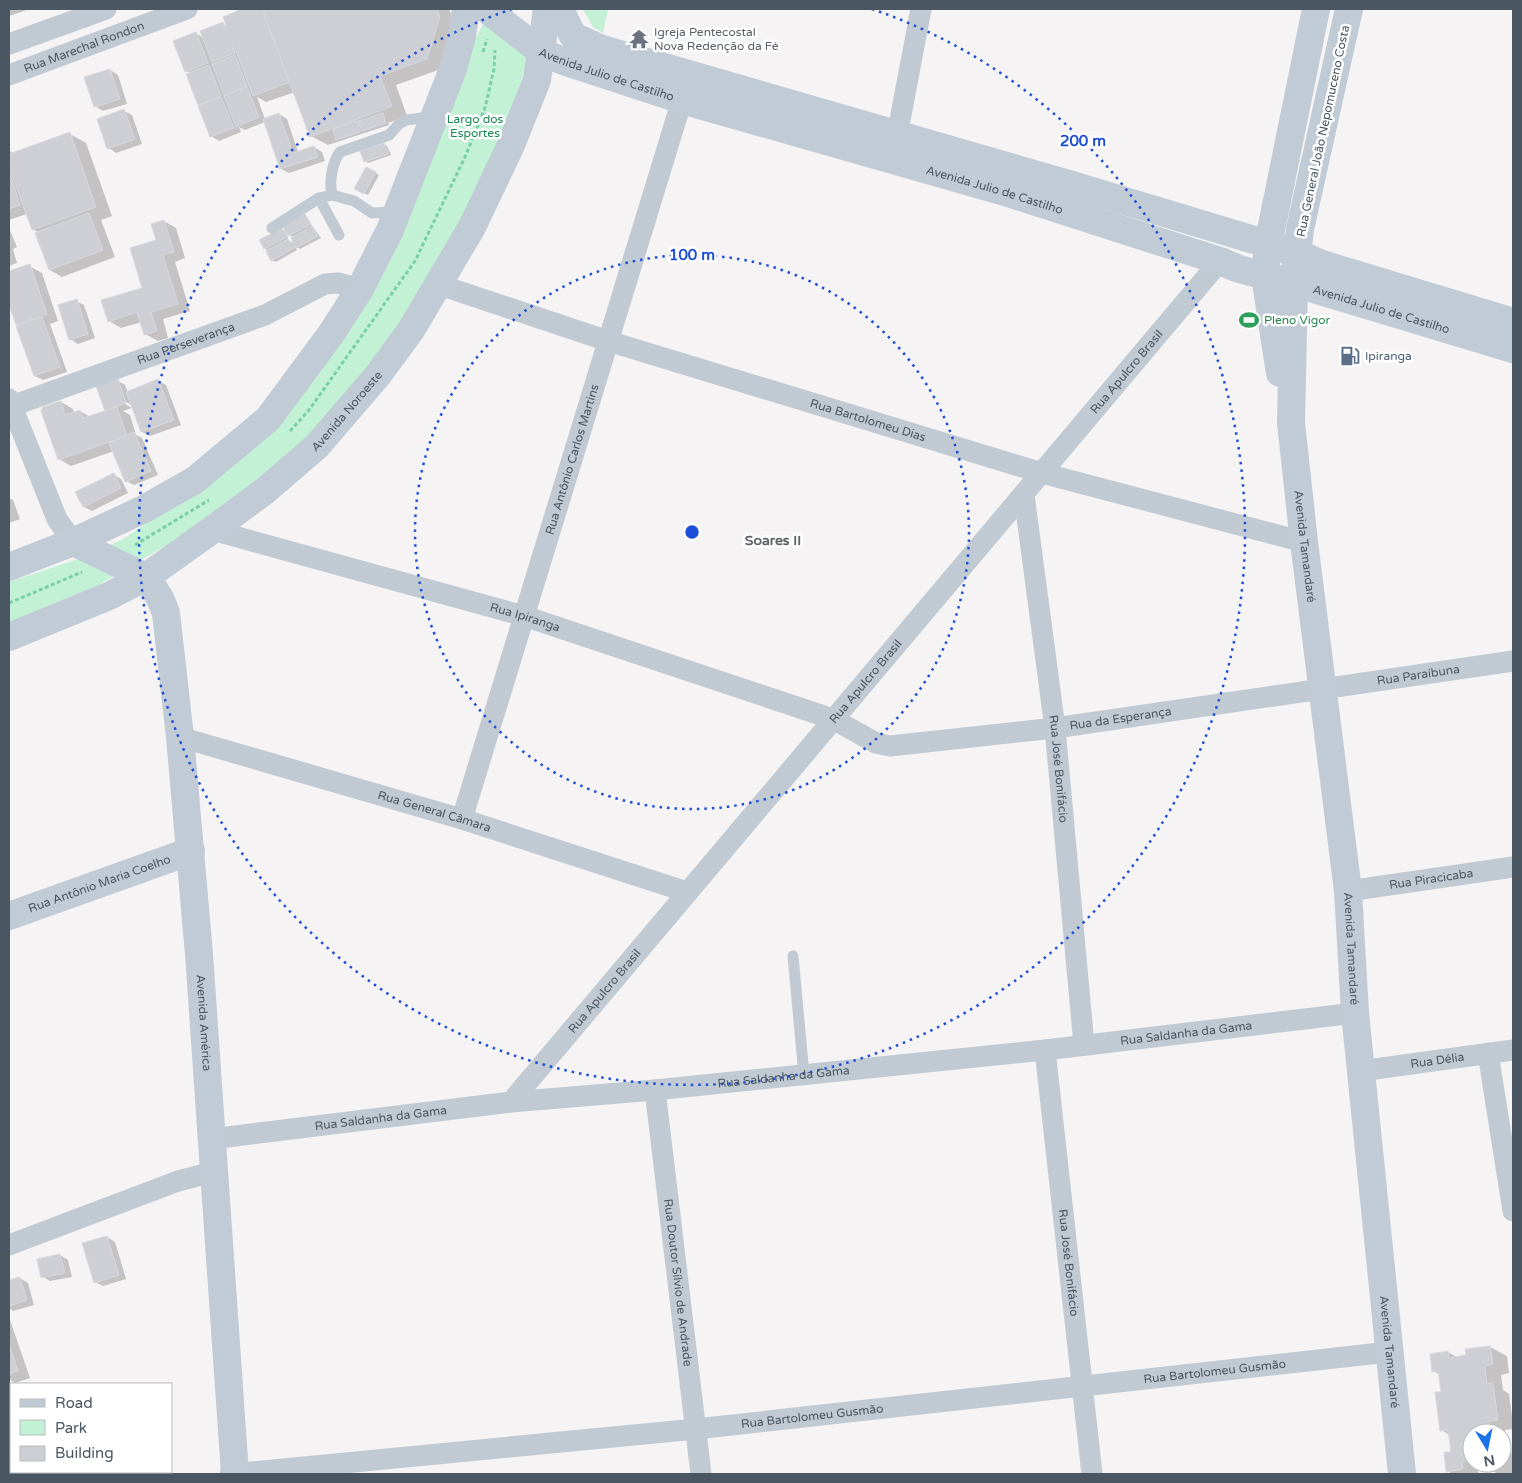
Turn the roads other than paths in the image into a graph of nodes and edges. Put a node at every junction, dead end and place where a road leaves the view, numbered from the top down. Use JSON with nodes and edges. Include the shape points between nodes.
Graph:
{"nodes":[{"id":1,"x":106,"y":9,"type":"edge"},
{"id":2,"x":187,"y":9,"type":"edge"},
{"id":3,"x":466,"y":9,"type":"edge"},
{"id":4,"x":486,"y":9,"type":"edge"},
{"id":5,"x":547,"y":9,"type":"edge"},
{"id":6,"x":560,"y":9,"type":"edge"},
{"id":7,"x":921,"y":9,"type":"edge"},
{"id":8,"x":1316,"y":9,"type":"edge"},
{"id":9,"x":1349,"y":9,"type":"edge"},
{"id":10,"x":9,"y":44,"type":"edge"},
{"id":11,"x":543,"y":53,"type":"junction"},
{"id":12,"x":1307,"y":53,"type":"junction"},
{"id":13,"x":9,"y":75,"type":"edge"},
{"id":14,"x":682,"y":100,"type":"junction"},
{"id":15,"x":434,"y":120,"type":"junction"},
{"id":16,"x":897,"y":136,"type":"junction"},
{"id":17,"x":332,"y":195,"type":"junction"},
{"id":18,"x":319,"y":198,"type":"junction"},
{"id":19,"x":1304,"y":211,"type":"junction"},
{"id":20,"x":397,"y":212,"type":"junction"},
{"id":21,"x":272,"y":228,"type":"dead end"},
{"id":22,"x":339,"y":235,"type":"dead end"},
{"id":23,"x":1268,"y":245,"type":"junction"},
{"id":24,"x":1297,"y":253,"type":"junction"},
{"id":25,"x":1220,"y":261,"type":"junction"},
{"id":26,"x":1265,"y":276,"type":"junction"},
{"id":27,"x":1294,"y":283,"type":"junction"},
{"id":28,"x":437,"y":284,"type":"junction"},
{"id":29,"x":360,"y":289,"type":"junction"},
{"id":30,"x":1513,"y":322,"type":"edge"},
{"id":31,"x":608,"y":341,"type":"junction"},
{"id":32,"x":1513,"y":349,"type":"edge"},
{"id":33,"x":10,"y":404,"type":"edge"},
{"id":34,"x":1291,"y":423,"type":"junction"},
{"id":35,"x":1042,"y":473,"type":"junction"},
{"id":36,"x":1024,"y":495,"type":"junction"},
{"id":37,"x":212,"y":530,"type":"junction"},
{"id":38,"x":73,"y":542,"type":"junction"},
{"id":39,"x":1304,"y":542,"type":"junction"},
{"id":40,"x":9,"y":567,"type":"edge"},
{"id":41,"x":146,"y":577,"type":"junction"},
{"id":42,"x":524,"y":616,"type":"junction"},
{"id":43,"x":9,"y":637,"type":"edge"},
{"id":44,"x":1513,"y":661,"type":"edge"},
{"id":45,"x":1323,"y":690,"type":"junction"},
{"id":46,"x":833,"y":719,"type":"junction"},
{"id":47,"x":1054,"y":728,"type":"junction"},
{"id":48,"x":180,"y":737,"type":"junction"},
{"id":49,"x":462,"y":819,"type":"junction"},
{"id":50,"x":191,"y":852,"type":"junction"},
{"id":51,"x":1513,"y":867,"type":"edge"},
{"id":52,"x":1348,"y":891,"type":"junction"},
{"id":53,"x":687,"y":892,"type":"junction"},
{"id":54,"x":9,"y":916,"type":"edge"},
{"id":55,"x":793,"y":956,"type":"dead end"},
{"id":56,"x":1355,"y":1013,"type":"junction"},
{"id":57,"x":1084,"y":1045,"type":"junction"},
{"id":58,"x":1045,"y":1050,"type":"junction"},
{"id":59,"x":1513,"y":1050,"type":"edge"},
{"id":60,"x":1488,"y":1053,"type":"junction"},
{"id":61,"x":1360,"y":1071,"type":"junction"},
{"id":62,"x":804,"y":1075,"type":"junction"},
{"id":63,"x":656,"y":1090,"type":"junction"},
{"id":64,"x":511,"y":1102,"type":"junction"},
{"id":65,"x":211,"y":1139,"type":"junction"},
{"id":66,"x":213,"y":1172,"type":"junction"},
{"id":67,"x":1513,"y":1211,"type":"edge"},
{"id":68,"x":9,"y":1245,"type":"edge"},
{"id":69,"x":1389,"y":1352,"type":"junction"},
{"id":70,"x":1083,"y":1386,"type":"junction"},
{"id":71,"x":696,"y":1428,"type":"junction"},
{"id":72,"x":233,"y":1474,"type":"edge"},
{"id":73,"x":701,"y":1474,"type":"edge"},
{"id":74,"x":1092,"y":1474,"type":"edge"},
{"id":75,"x":1402,"y":1474,"type":"edge"}],
"edges":[{"from":1,"to":10,"type":"street"},
{"from":2,"to":13,"type":"street","name":"Rua Marechal Rondon"},
{"from":3,"to":15,"type":"main road","via":[[453,69]]},
{"from":4,"to":11,"type":"main road","name":"Avenida Julio de Castilho"},
{"from":5,"to":11,"type":"main road","name":"Avenida Noroeste"},
{"from":6,"to":16,"type":"main road","name":"Avenida Julio de Castilho","via":[[573,36],[602,50]]},
{"from":7,"to":16,"type":"street"},
{"from":8,"to":12,"type":"main road"},
{"from":9,"to":19,"type":"main road","name":"Rua General João Nepomuceno Costa"},
{"from":11,"to":14,"type":"main road","name":"Avenida Julio de Castilho"},
{"from":11,"to":28,"type":"main road","name":"Avenida Noroeste","via":[[537,80],[511,146],[472,227]]},
{"from":12,"to":19,"type":"main road","via":[[1324,51],[1329,60],[1300,187]]},
{"from":12,"to":23,"type":"main road"},
{"from":14,"to":25,"type":"main road","name":"Avenida Julio de Castilho","via":[[1005,192]]},
{"from":14,"to":31,"type":"street","name":"Rua Antônio Carlos Martins"},
{"from":15,"to":17,"type":"lane","via":[[406,120],[389,135],[340,152],[332,176]]},
{"from":15,"to":20,"type":"main road"},
{"from":16,"to":23,"type":"main road","name":"Avenida Julio de Castilho"},
{"from":17,"to":18,"type":"lane"},
{"from":17,"to":20,"type":"lane","via":[[354,201],[372,213]]},
{"from":18,"to":21,"type":"lane"},
{"from":18,"to":22,"type":"lane"},
{"from":19,"to":24,"type":"main road","name":"Rua General João Nepomuceno Costa"},
{"from":20,"to":29,"type":"main road"},
{"from":23,"to":24,"type":"main road","name":"Avenida Julio de Castilho"},
{"from":23,"to":26,"type":"main road","name":"Avenida Tamandaré"},
{"from":24,"to":27,"type":"main road","name":"Avenida Tamandaré"},
{"from":24,"to":30,"type":"main road","name":"Avenida Julio de Castilho","via":[[1322,264]]},
{"from":25,"to":26,"type":"main road","name":"Avenida Julio de Castilho"},
{"from":25,"to":35,"type":"street","name":"Rua Apulcro Brasil"},
{"from":26,"to":27,"type":"main road","name":"Avenida Julio de Castilho"},
{"from":26,"to":34,"type":"main road","name":"Avenida Tamandaré"},
{"from":27,"to":32,"type":"main road","name":"Avenida Julio de Castilho"},
{"from":27,"to":34,"type":"main road","name":"Avenida Tamandaré"},
{"from":28,"to":31,"type":"street","name":"Rua Bartolomeu Dias"},
{"from":28,"to":37,"type":"main road","name":"Avenida Noroeste","via":[[411,330],[378,375],[317,446]]},
{"from":29,"to":33,"type":"street","name":"Rua Perseverança","via":[[338,283],[325,284],[265,315]]},
{"from":29,"to":38,"type":"main road","via":[[268,419],[195,480],[144,510]]},
{"from":31,"to":35,"type":"street","name":"Rua Bartolomeu Dias"},
{"from":31,"to":42,"type":"street","name":"Rua Antônio Carlos Martins"},
{"from":33,"to":38,"type":"street","via":[[57,519]]},
{"from":34,"to":39,"type":"main road","name":"Avenida Tamandaré"},
{"from":35,"to":36,"type":"street","name":"Rua Apulcro Brasil"},
{"from":35,"to":39,"type":"street","name":"Rua Bartolomeu Dias"},
{"from":36,"to":46,"type":"street","name":"Rua Apulcro Brasil"},
{"from":36,"to":47,"type":"street","name":"Rua José Bonifácio"},
{"from":37,"to":41,"type":"main road","name":"Avenida Noroeste"},
{"from":37,"to":42,"type":"street","name":"Rua Ipiranga"},
{"from":38,"to":40,"type":"main road"},
{"from":38,"to":41,"type":"main road"},
{"from":39,"to":45,"type":"main road","name":"Avenida Tamandaré"},
{"from":41,"to":43,"type":"main road","name":"Avenida Noroeste","via":[[109,596]]},
{"from":41,"to":48,"type":"main road","name":"Avenida América","via":[[166,613]]},
{"from":42,"to":46,"type":"street","name":"Rua Ipiranga"},
{"from":42,"to":49,"type":"street","name":"Rua Antônio Carlos Martins"},
{"from":44,"to":45,"type":"street","name":"Rua Paraíbuna"},
{"from":45,"to":47,"type":"street","name":"Rua da Esperança"},
{"from":45,"to":52,"type":"main road","name":"Avenida Tamandaré"},
{"from":46,"to":47,"type":"street","name":"Rua da Esperança","via":[[876,743],[890,746]]},
{"from":46,"to":53,"type":"street","name":"Rua Apulcro Brasil"},
{"from":47,"to":57,"type":"street","name":"Rua José Bonifácio"},
{"from":48,"to":49,"type":"street","name":"Rua General Câmara"},
{"from":48,"to":50,"type":"main road","name":"Avenida América"},
{"from":49,"to":53,"type":"street","name":"Rua General Câmara"},
{"from":50,"to":54,"type":"main road","name":"Rua Antônio Maria Coelho"},
{"from":50,"to":65,"type":"main road","name":"Avenida América"},
{"from":51,"to":52,"type":"street","name":"Rua Piracicaba"},
{"from":52,"to":56,"type":"main road","name":"Avenida Tamandaré"},
{"from":53,"to":64,"type":"street","name":"Rua Apulcro Brasil"},
{"from":55,"to":62,"type":"lane"},
{"from":56,"to":57,"type":"street","name":"Rua Saldanha da Gama"},
{"from":56,"to":61,"type":"main road","name":"Avenida Tamandaré"},
{"from":57,"to":58,"type":"street","name":"Rua Saldanha da Gama"},
{"from":58,"to":62,"type":"street","name":"Rua Saldanha da Gama"},
{"from":58,"to":70,"type":"street","name":"Rua José Bonifácio"},
{"from":59,"to":60,"type":"street","name":"Rua Délia"},
{"from":60,"to":61,"type":"street","name":"Rua Délia"},
{"from":60,"to":67,"type":"street"},
{"from":61,"to":69,"type":"main road","name":"Avenida Tamandaré"},
{"from":62,"to":63,"type":"street","name":"Rua Saldanha da Gama"},
{"from":63,"to":64,"type":"street","name":"Rua Saldanha da Gama"},
{"from":63,"to":71,"type":"street","name":"Rua Doutor Sílvio de Andrade"},
{"from":64,"to":65,"type":"street","name":"Rua Saldanha da Gama"},
{"from":65,"to":66,"type":"main road","name":"Avenida América"},
{"from":66,"to":68,"type":"street","via":[[178,1181]]},
{"from":66,"to":72,"type":"main road","name":"Avenida América"},
{"from":69,"to":70,"type":"street","name":"Rua Bartolomeu Gusmão"},
{"from":69,"to":75,"type":"main road","name":"Avenida Tamandaré"},
{"from":70,"to":71,"type":"street","name":"Rua Bartolomeu Gusmão"},
{"from":70,"to":74,"type":"street","name":"Rua José Bonifácio"},
{"from":71,"to":72,"type":"street","name":"Rua Bartolomeu Gusmão"},
{"from":71,"to":73,"type":"street","name":"Rua Doutor Sílvio de Andrade"}]}
